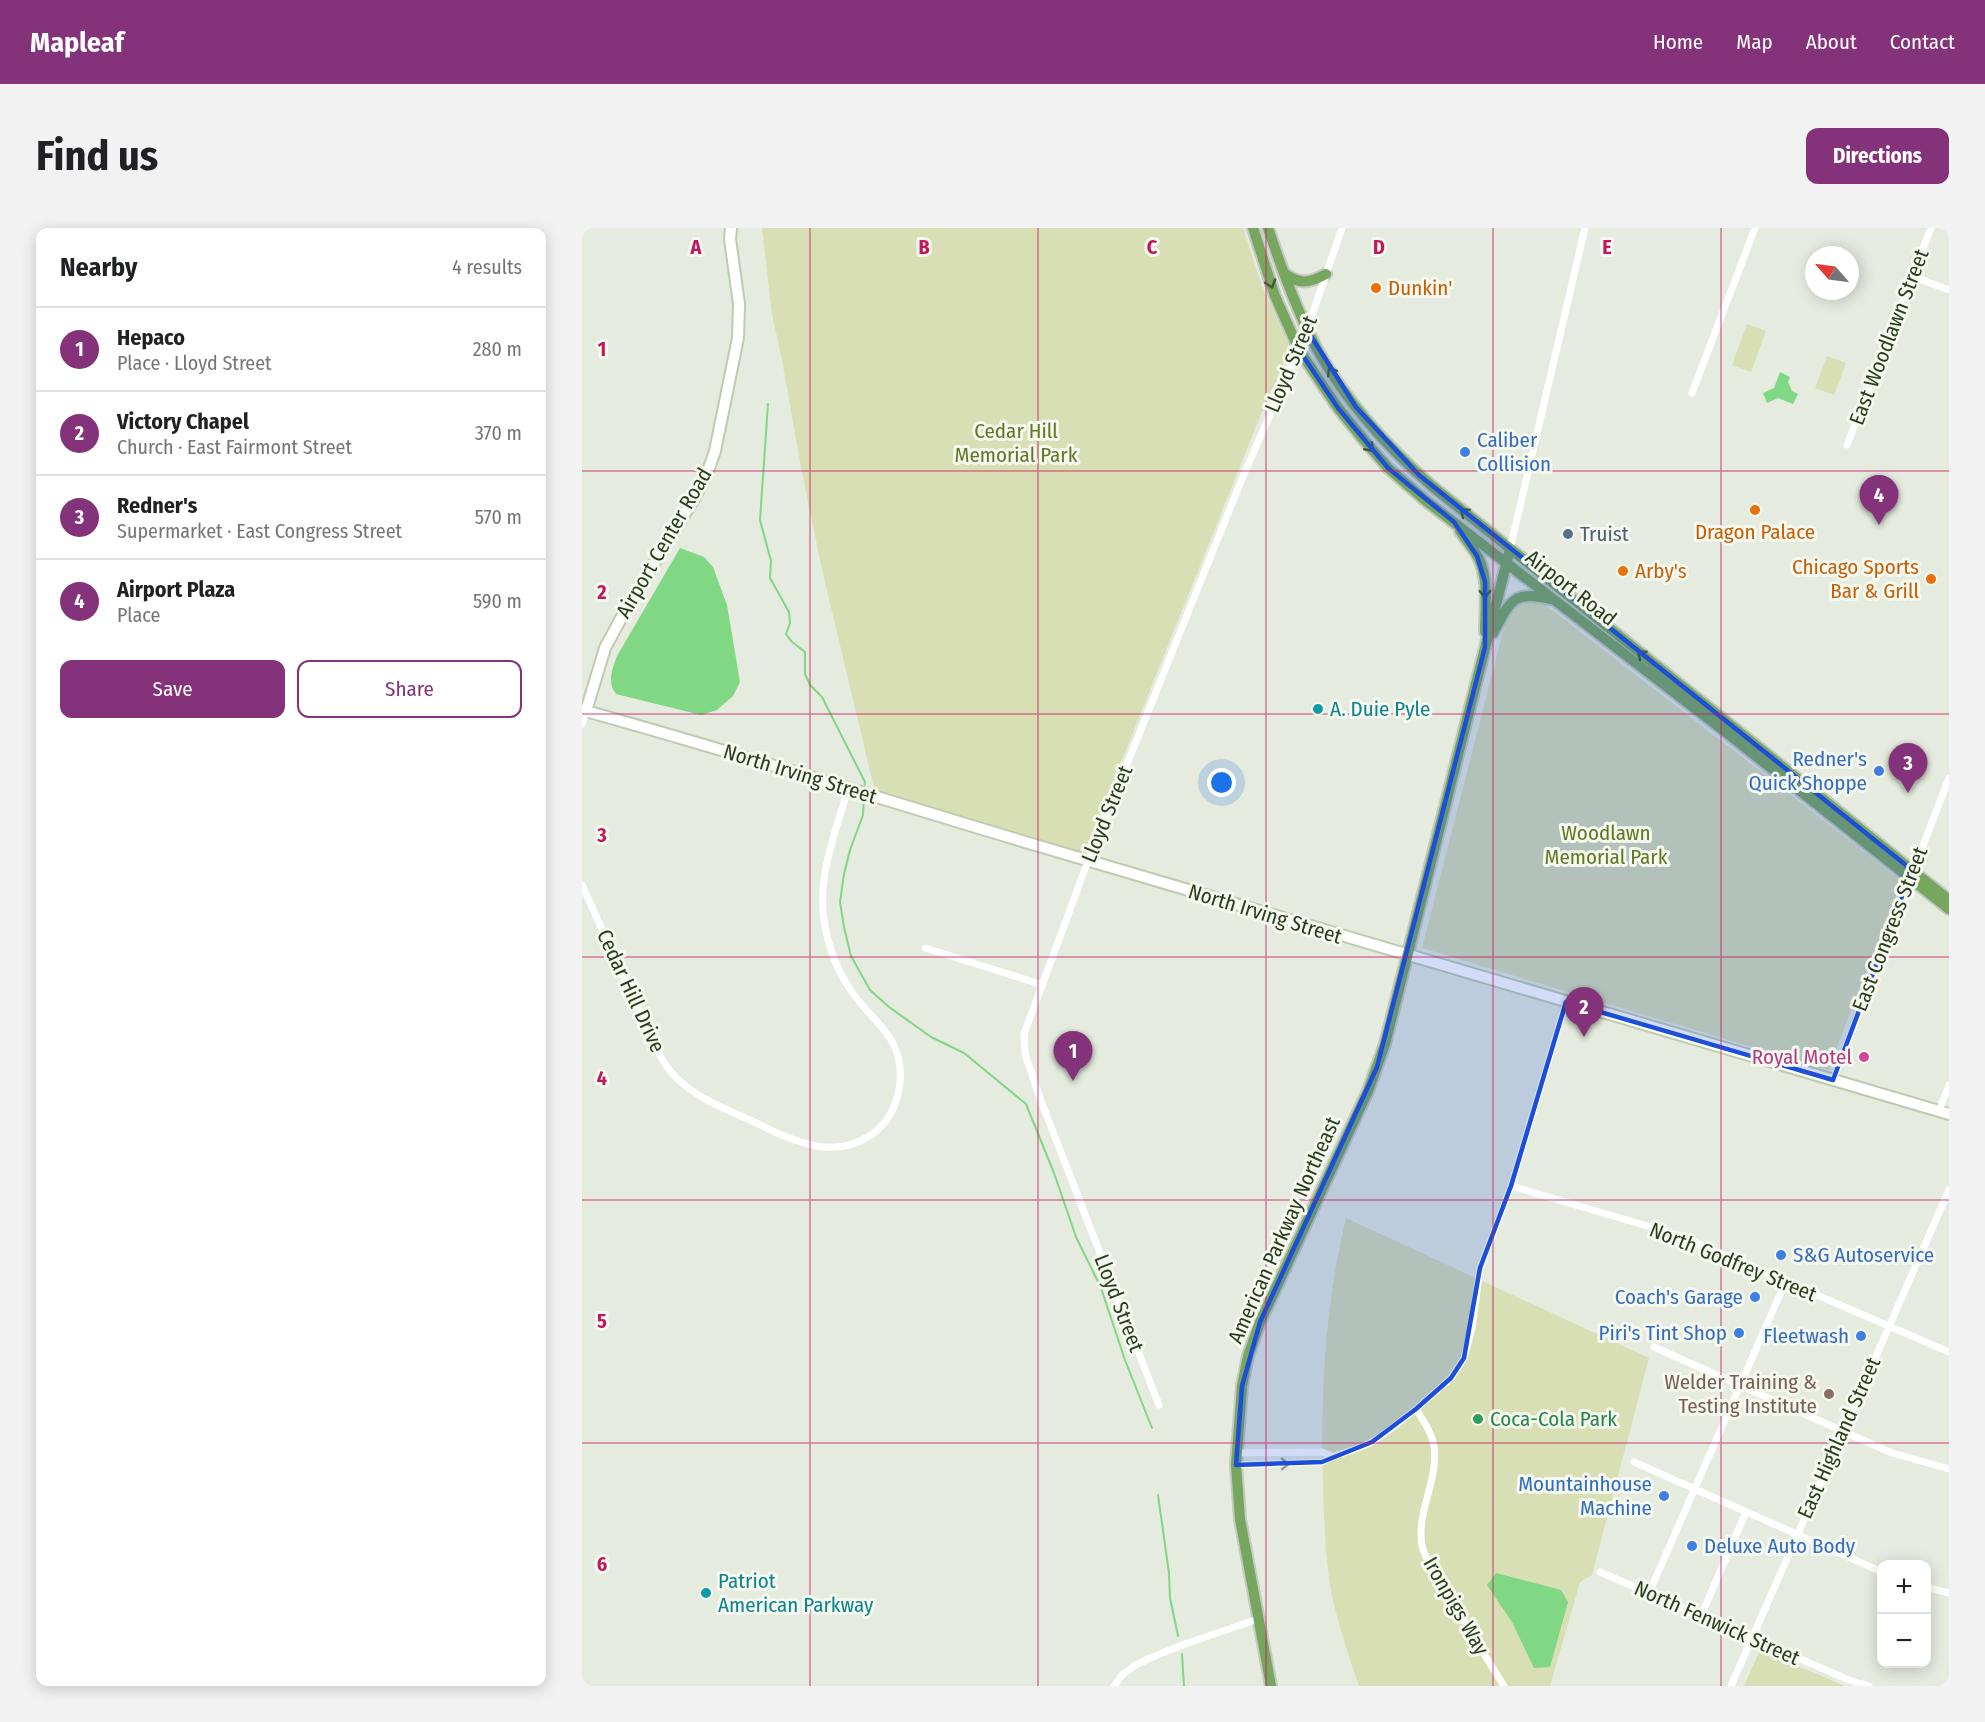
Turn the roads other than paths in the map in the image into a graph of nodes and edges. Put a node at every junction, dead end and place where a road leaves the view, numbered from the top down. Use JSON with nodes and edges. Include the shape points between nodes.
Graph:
{"nodes":[{"id":1,"x":730,"y":228,"type":"edge"},
{"id":2,"x":1253,"y":228,"type":"edge"},
{"id":3,"x":1268,"y":228,"type":"edge"},
{"id":4,"x":1342,"y":228,"type":"edge"},
{"id":5,"x":1585,"y":228,"type":"edge"},
{"id":6,"x":1755,"y":228,"type":"edge"},
{"id":7,"x":1928,"y":229,"type":"edge"},
{"id":8,"x":1284,"y":273,"type":"junction"},
{"id":9,"x":1326,"y":274,"type":"junction"},
{"id":10,"x":1912,"y":276,"type":"junction"},
{"id":11,"x":1949,"y":290,"type":"edge"},
{"id":12,"x":1308,"y":330,"type":"junction"},
{"id":13,"x":1299,"y":350,"type":"junction"},
{"id":14,"x":1692,"y":393,"type":"dead end"},
{"id":15,"x":1847,"y":445,"type":"dead end"},
{"id":16,"x":1454,"y":522,"type":"junction"},
{"id":17,"x":1510,"y":549,"type":"junction"},
{"id":18,"x":1507,"y":562,"type":"junction"},
{"id":19,"x":1555,"y":601,"type":"junction"},
{"id":20,"x":1485,"y":647,"type":"junction"},
{"id":21,"x":584,"y":711,"type":"edge"},
{"id":22,"x":582,"y":724,"type":"edge"},
{"id":23,"x":1949,"y":778,"type":"edge"},
{"id":24,"x":848,"y":789,"type":"junction"},
{"id":25,"x":1088,"y":861,"type":"junction"},
{"id":26,"x":1912,"y":874,"type":"junction"},
{"id":27,"x":582,"y":885,"type":"edge"},
{"id":28,"x":1949,"y":900,"type":"edge"},
{"id":29,"x":1949,"y":909,"type":"edge"},
{"id":30,"x":925,"y":948,"type":"dead end"},
{"id":31,"x":1407,"y":957,"type":"junction"},
{"id":32,"x":1043,"y":985,"type":"junction"},
{"id":33,"x":1566,"y":1002,"type":"junction"},
{"id":34,"x":1833,"y":1080,"type":"junction"},
{"id":35,"x":1949,"y":1085,"type":"edge"},
{"id":36,"x":1944,"y":1113,"type":"edge"},
{"id":37,"x":1511,"y":1186,"type":"junction"},
{"id":38,"x":1949,"y":1190,"type":"edge"},
{"id":39,"x":1785,"y":1283,"type":"junction"},
{"id":40,"x":1888,"y":1327,"type":"junction"},
{"id":41,"x":1654,"y":1347,"type":"dead end"},
{"id":42,"x":1949,"y":1352,"type":"edge"},
{"id":43,"x":1740,"y":1386,"type":"junction"},
{"id":44,"x":1159,"y":1406,"type":"dead end"},
{"id":45,"x":1416,"y":1409,"type":"junction"},
{"id":46,"x":1842,"y":1431,"type":"junction"},
{"id":47,"x":1236,"y":1453,"type":"junction"},
{"id":48,"x":1332,"y":1456,"type":"junction"},
{"id":49,"x":1634,"y":1462,"type":"dead end"},
{"id":50,"x":1236,"y":1465,"type":"junction"},
{"id":51,"x":1949,"y":1469,"type":"edge"},
{"id":52,"x":1695,"y":1489,"type":"junction"},
{"id":53,"x":1746,"y":1512,"type":"junction"},
{"id":54,"x":1797,"y":1534,"type":"junction"},
{"id":55,"x":1877,"y":1570,"type":"edge"},
{"id":56,"x":1600,"y":1572,"type":"dead end"},
{"id":57,"x":1931,"y":1588,"type":"edge"},
{"id":58,"x":1649,"y":1593,"type":"junction"},
{"id":59,"x":1949,"y":1593,"type":"edge"},
{"id":60,"x":1701,"y":1616,"type":"junction"},
{"id":61,"x":1258,"y":1619,"type":"junction"},
{"id":62,"x":1752,"y":1638,"type":"junction"},
{"id":63,"x":1114,"y":1686,"type":"edge"},
{"id":64,"x":1271,"y":1686,"type":"edge"},
{"id":65,"x":1504,"y":1686,"type":"edge"},
{"id":66,"x":1731,"y":1686,"type":"edge"},
{"id":67,"x":1869,"y":1686,"type":"edge"}],
"edges":[{"from":1,"to":21,"type":"street","name":"Airport Center Road","via":[[739,304],[738,338],[714,451],[695,497],[605,648]]},
{"from":2,"to":13,"type":"main road","name":"Airport Road","one_way":true,"via":[[1275,296]]},
{"from":3,"to":8,"type":"main road","name":"Airport Road"},
{"from":4,"to":9,"type":"street","name":"Lloyd Street"},
{"from":5,"to":17,"type":"street"},
{"from":6,"to":14,"type":"street"},
{"from":7,"to":10,"type":"street","name":"East Woodlawn Street"},
{"from":8,"to":9,"type":"main road","via":[[1299,282]]},
{"from":8,"to":12,"type":"main road","name":"Airport Road"},
{"from":9,"to":12,"type":"street","name":"Lloyd Street"},
{"from":10,"to":11,"type":"street"},
{"from":10,"to":15,"type":"street","name":"East Woodlawn Street"},
{"from":12,"to":13,"type":"street","name":"Lloyd Street"},
{"from":17,"to":12,"type":"main road","name":"Airport Road","one_way":true,"via":[[1433,487],[1380,435],[1336,380]]},
{"from":13,"to":16,"type":"main road","name":"Airport Road","one_way":true,"via":[[1338,408],[1388,468]]},
{"from":13,"to":25,"type":"street","name":"Lloyd Street","via":[[1241,481]]},
{"from":16,"to":18,"type":"main road","name":"Airport Road"},
{"from":16,"to":20,"type":"main road","one_way":true,"via":[[1481,566]]},
{"from":17,"to":18,"type":"main road"},
{"from":26,"to":17,"type":"main road","name":"Airport Road","one_way":true},
{"from":18,"to":19,"type":"main road","name":"Airport Road"},
{"from":18,"to":20,"type":"main road"},
{"from":19,"to":20,"type":"main road","via":[[1528,595],[1515,600]]},
{"from":19,"to":26,"type":"main road","name":"Airport Road"},
{"from":20,"to":31,"type":"main road","name":"American Parkway Northeast"},
{"from":21,"to":22,"type":"street"},
{"from":21,"to":24,"type":"street","name":"North Irving Street"},
{"from":23,"to":26,"type":"street","name":"East Congress Street"},
{"from":24,"to":25,"type":"street","name":"North Irving Street"},
{"from":24,"to":27,"type":"street","name":"Cedar Hill Drive","via":[[825,872],[825,923],[839,970],[850,990],[891,1040],[901,1074],[897,1099],[888,1118],[872,1134],[850,1145],[808,1146],[700,1096],[680,1081],[659,1055]]},
{"from":25,"to":31,"type":"street","name":"North Irving Street"},
{"from":25,"to":32,"type":"street","name":"Lloyd Street"},
{"from":26,"to":28,"type":"main road","name":"Airport Road"},
{"from":26,"to":29,"type":"main road","name":"Airport Road"},
{"from":26,"to":34,"type":"street","name":"East Congress Street"},
{"from":30,"to":32,"type":"street"},
{"from":31,"to":33,"type":"street","name":"North Irving Street"},
{"from":31,"to":47,"type":"main road","name":"American Parkway Northeast","via":[[1385,1044],[1368,1091],[1260,1322],[1248,1356]]},
{"from":32,"to":44,"type":"street","name":"Lloyd Street","via":[[1024,1034],[1024,1054]]},
{"from":33,"to":34,"type":"street","name":"North Irving Street"},
{"from":33,"to":37,"type":"street"},
{"from":34,"to":36,"type":"street","name":"North Irving Street"},
{"from":35,"to":36,"type":"street"},
{"from":37,"to":39,"type":"street","name":"North Godfrey Street","via":[[1678,1235]]},
{"from":37,"to":45,"type":"street","via":[[1480,1268],[1464,1358],[1451,1378]]},
{"from":38,"to":40,"type":"street","name":"East Highland Street"},
{"from":39,"to":40,"type":"street","name":"North Godfrey Street"},
{"from":39,"to":43,"type":"street"},
{"from":40,"to":42,"type":"street","name":"North Godfrey Street"},
{"from":40,"to":46,"type":"street","name":"East Highland Street"},
{"from":41,"to":43,"type":"street"},
{"from":43,"to":46,"type":"street"},
{"from":43,"to":52,"type":"street"},
{"from":45,"to":48,"type":"street","via":[[1372,1442]]},
{"from":45,"to":65,"type":"street","name":"Ironpigs Way","via":[[1434,1445],[1434,1466],[1421,1519],[1423,1550]]},
{"from":46,"to":51,"type":"street","via":[[1892,1453]]},
{"from":46,"to":54,"type":"street","name":"East Highland Street"},
{"from":47,"to":48,"type":"street","via":[[1322,1452]]},
{"from":47,"to":50,"type":"main road","name":"American Parkway Northeast"},
{"from":50,"to":48,"type":"street","one_way":true,"via":[[1322,1462]]},
{"from":49,"to":52,"type":"street"},
{"from":50,"to":61,"type":"main road","name":"American Parkway Northeast","via":[[1240,1520]]},
{"from":52,"to":53,"type":"street"},
{"from":52,"to":58,"type":"street"},
{"from":53,"to":54,"type":"street"},
{"from":53,"to":60,"type":"street"},
{"from":54,"to":55,"type":"street"},
{"from":54,"to":62,"type":"street","name":"East Highland Street"},
{"from":56,"to":58,"type":"street","name":"North Fenwick Street"},
{"from":57,"to":59,"type":"street"},
{"from":58,"to":60,"type":"street","name":"North Fenwick Street"},
{"from":60,"to":62,"type":"street","name":"North Fenwick Street"},
{"from":61,"to":63,"type":"street","via":[[1150,1658],[1122,1675]]},
{"from":61,"to":64,"type":"main road","name":"American Parkway Northeast"},
{"from":62,"to":66,"type":"street","name":"East Highland Street"},
{"from":62,"to":67,"type":"street","name":"North Fenwick Street"}]}
